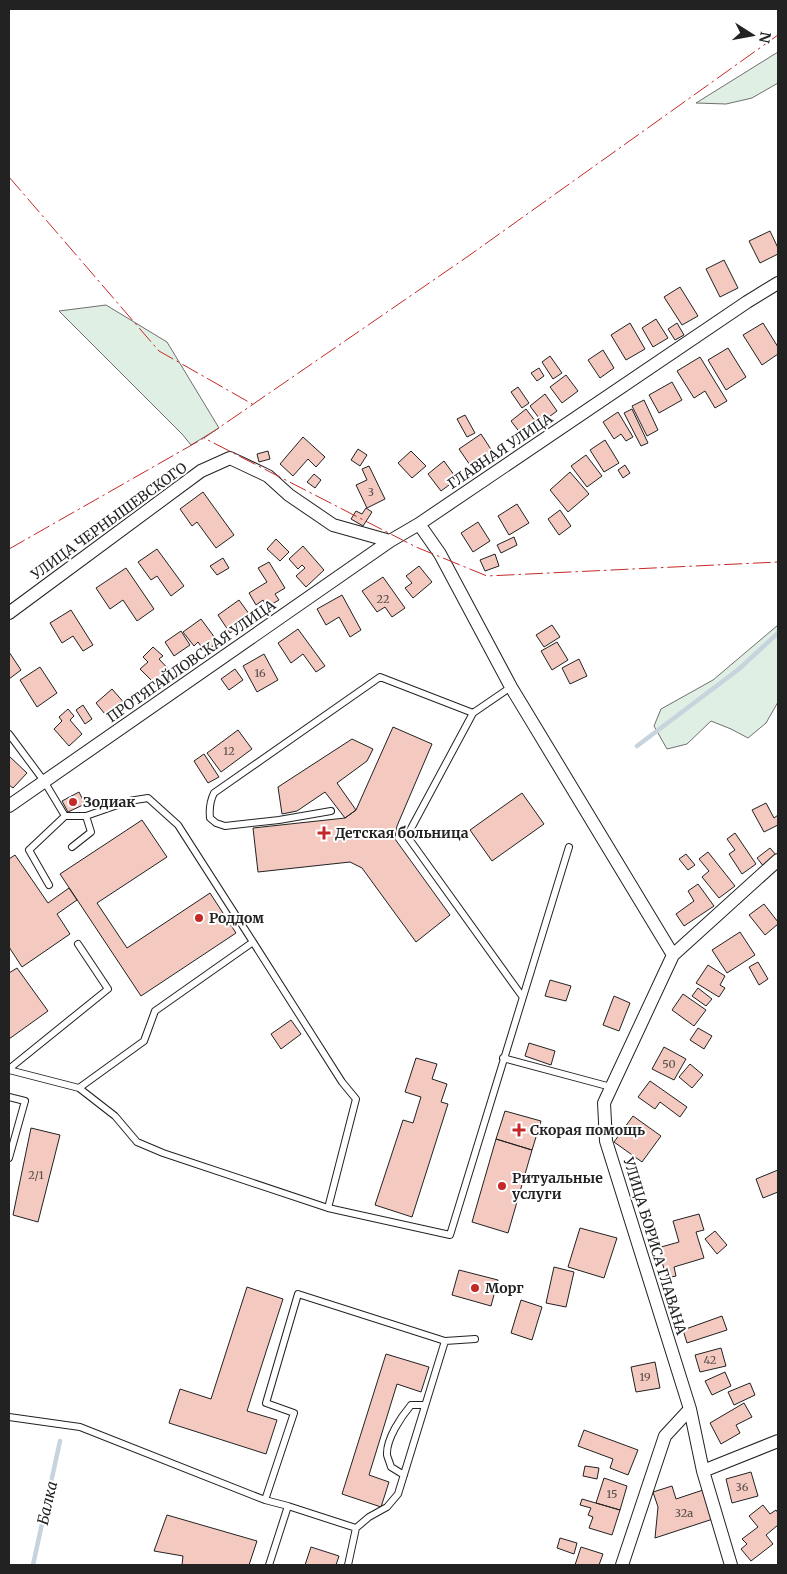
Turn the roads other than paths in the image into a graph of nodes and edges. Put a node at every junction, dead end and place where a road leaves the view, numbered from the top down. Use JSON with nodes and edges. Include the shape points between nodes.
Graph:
{"nodes":[{"id":1,"x":778,"y":283,"type":"edge"},
{"id":2,"x":419,"y":524,"type":"junction"},
{"id":3,"x":390,"y":541,"type":"junction"},
{"id":4,"x":9,"y":613,"type":"edge"},
{"id":5,"x":511,"y":687,"type":"junction"},
{"id":6,"x":473,"y":713,"type":"junction"},
{"id":7,"x":9,"y":734,"type":"edge"},
{"id":8,"x":44,"y":780,"type":"junction"},
{"id":9,"x":9,"y":806,"type":"edge"},
{"id":10,"x":331,"y":811,"type":"dead end"},
{"id":11,"x":66,"y":816,"type":"junction"},
{"id":12,"x":86,"y":816,"type":"junction"},
{"id":13,"x":569,"y":846,"type":"dead end"},
{"id":14,"x":72,"y":847,"type":"dead end"},
{"id":15,"x":778,"y":860,"type":"edge"},
{"id":16,"x":49,"y":885,"type":"dead end"},
{"id":17,"x":253,"y":942,"type":"junction"},
{"id":18,"x":78,"y":944,"type":"dead end"},
{"id":19,"x":673,"y":955,"type":"junction"},
{"id":20,"x":522,"y":996,"type":"junction"},
{"id":21,"x":503,"y":1058,"type":"junction"},
{"id":22,"x":9,"y":1069,"type":"edge"},
{"id":23,"x":611,"y":1087,"type":"junction"},
{"id":24,"x":78,"y":1088,"type":"junction"},
{"id":25,"x":9,"y":1097,"type":"edge"},
{"id":26,"x":9,"y":1158,"type":"edge"},
{"id":27,"x":328,"y":1208,"type":"junction"},
{"id":28,"x":475,"y":1339,"type":"dead end"},
{"id":29,"x":445,"y":1341,"type":"junction"},
{"id":30,"x":425,"y":1405,"type":"junction"},
{"id":31,"x":690,"y":1409,"type":"junction"},
{"id":32,"x":9,"y":1417,"type":"edge"},
{"id":33,"x":778,"y":1441,"type":"edge"},
{"id":34,"x":703,"y":1471,"type":"junction"},
{"id":35,"x":404,"y":1475,"type":"junction"},
{"id":36,"x":265,"y":1500,"type":"junction"},
{"id":37,"x":288,"y":1506,"type":"junction"},
{"id":38,"x":356,"y":1528,"type":"junction"},
{"id":39,"x":269,"y":1565,"type":"edge"},
{"id":40,"x":348,"y":1565,"type":"edge"},
{"id":41,"x":622,"y":1565,"type":"edge"},
{"id":42,"x":731,"y":1565,"type":"edge"}],
"edges":[{"from":1,"to":2,"type":"street","name":"ГЛАВНАЯ УЛИЦА"},
{"from":2,"to":3,"type":"street","name":"ГЛАВНАЯ УЛИЦА"},
{"from":2,"to":5,"type":"street","via":[[440,554]]},
{"from":3,"to":4,"type":"street","name":"УЛИЦА ЧЕРНЫШЕВСКОГО","via":[[332,525],[289,496],[268,476],[230,458],[201,471]]},
{"from":3,"to":8,"type":"street","name":"ПРОТЯГАЙЛОВСКАЯ УЛИЦА"},
{"from":5,"to":6,"type":"lane"},
{"from":5,"to":19,"type":"street"},
{"from":6,"to":10,"type":"lane","via":[[380,677],[214,793],[209,811],[210,818],[225,826]]},
{"from":6,"to":20,"type":"lane","via":[[407,836]]},
{"from":7,"to":8,"type":"lane"},
{"from":8,"to":9,"type":"street","name":"ПРОТЯГАЙЛОВСКАЯ УЛИЦА"},
{"from":8,"to":11,"type":"lane"},
{"from":11,"to":12,"type":"lane"},
{"from":11,"to":16,"type":"lane","via":[[29,850]]},
{"from":12,"to":14,"type":"lane","via":[[91,832]]},
{"from":12,"to":17,"type":"lane","via":[[148,798],[178,825]]},
{"from":13,"to":20,"type":"lane"},
{"from":15,"to":19,"type":"street"},
{"from":17,"to":24,"type":"lane","via":[[154,1011],[144,1041]]},
{"from":17,"to":27,"type":"lane","via":[[356,1099]]},
{"from":18,"to":22,"type":"lane","via":[[108,989]]},
{"from":19,"to":23,"type":"street","name":"УЛИЦА БОРИСА ГЛАВАНА"},
{"from":20,"to":21,"type":"lane"},
{"from":21,"to":23,"type":"lane"},
{"from":21,"to":27,"type":"lane","via":[[450,1235]]},
{"from":22,"to":24,"type":"lane"},
{"from":23,"to":31,"type":"street","name":"УЛИЦА БОРИСА ГЛАВАНА","via":[[604,1103],[606,1141]]},
{"from":24,"to":27,"type":"lane","via":[[115,1116],[137,1142]]},
{"from":25,"to":26,"type":"lane","via":[[25,1101]]},
{"from":28,"to":29,"type":"lane"},
{"from":29,"to":30,"type":"lane"},
{"from":29,"to":36,"type":"lane","via":[[298,1294],[266,1403],[294,1413]]},
{"from":30,"to":35,"type":"lane"},
{"from":30,"to":35,"type":"lane","via":[[411,1405],[393,1434],[387,1454],[391,1467]]},
{"from":31,"to":34,"type":"street","name":"УЛИЦА БОРИСА ГЛАВАНА"},
{"from":31,"to":41,"type":"street","via":[[666,1436]]},
{"from":32,"to":36,"type":"lane","via":[[80,1428]]},
{"from":33,"to":34,"type":"street"},
{"from":34,"to":42,"type":"street","name":"УЛИЦА БОРИСА ГЛАВАНА"},
{"from":35,"to":38,"type":"lane","via":[[398,1494],[387,1507]]},
{"from":36,"to":37,"type":"lane"},
{"from":37,"to":38,"type":"lane"},
{"from":37,"to":39,"type":"lane"},
{"from":38,"to":40,"type":"lane"}]}
